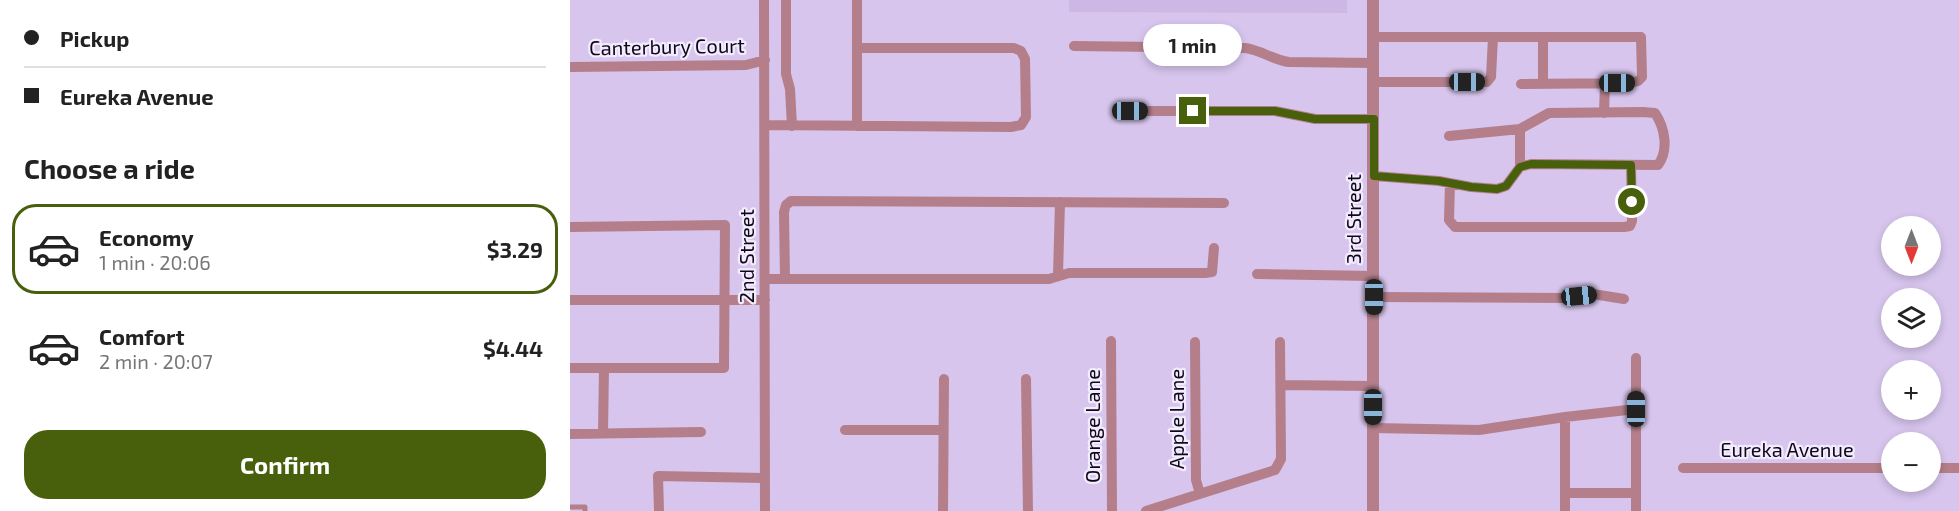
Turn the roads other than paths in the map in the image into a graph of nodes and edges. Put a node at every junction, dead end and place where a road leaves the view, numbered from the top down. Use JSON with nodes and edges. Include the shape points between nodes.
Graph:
{"nodes":[{"id":1,"x":764,"y":0,"type":"edge"},
{"id":2,"x":786,"y":0,"type":"edge"},
{"id":3,"x":857,"y":0,"type":"edge"},
{"id":4,"x":1373,"y":0,"type":"edge"},
{"id":5,"x":1373,"y":37,"type":"junction"},
{"id":6,"x":1492,"y":37,"type":"junction"},
{"id":7,"x":1543,"y":37,"type":"junction"},
{"id":8,"x":1074,"y":45,"type":"dead end"},
{"id":9,"x":859,"y":48,"type":"junction"},
{"id":10,"x":765,"y":60,"type":"junction"},
{"id":11,"x":1373,"y":63,"type":"junction"},
{"id":12,"x":570,"y":67,"type":"edge"},
{"id":13,"x":1373,"y":82,"type":"junction"},
{"id":14,"x":1605,"y":83,"type":"junction"},
{"id":15,"x":1521,"y":84,"type":"dead end"},
{"id":16,"x":1542,"y":84,"type":"junction"},
{"id":17,"x":1130,"y":111,"type":"dead end"},
{"id":18,"x":1604,"y":113,"type":"junction"},
{"id":19,"x":1374,"y":119,"type":"junction"},
{"id":20,"x":765,"y":125,"type":"junction"},
{"id":21,"x":792,"y":126,"type":"junction"},
{"id":22,"x":857,"y":126,"type":"junction"},
{"id":23,"x":1520,"y":129,"type":"junction"},
{"id":24,"x":1449,"y":136,"type":"dead end"},
{"id":25,"x":1631,"y":165,"type":"junction"},
{"id":26,"x":1520,"y":167,"type":"junction"},
{"id":27,"x":1374,"y":176,"type":"junction"},
{"id":28,"x":1450,"y":183,"type":"junction"},
{"id":29,"x":1060,"y":202,"type":"junction"},
{"id":30,"x":1224,"y":202,"type":"dead end"},
{"id":31,"x":570,"y":226,"type":"edge"},
{"id":32,"x":1214,"y":248,"type":"dead end"},
{"id":33,"x":1257,"y":274,"type":"dead end"},
{"id":34,"x":1058,"y":275,"type":"junction"},
{"id":35,"x":1374,"y":276,"type":"junction"},
{"id":36,"x":765,"y":279,"type":"junction"},
{"id":37,"x":785,"y":279,"type":"junction"},
{"id":38,"x":1374,"y":297,"type":"junction"},
{"id":39,"x":1624,"y":299,"type":"dead end"},
{"id":40,"x":570,"y":300,"type":"edge"},
{"id":41,"x":725,"y":300,"type":"junction"},
{"id":42,"x":765,"y":300,"type":"junction"},
{"id":43,"x":1111,"y":341,"type":"dead end"},
{"id":44,"x":1195,"y":342,"type":"dead end"},
{"id":45,"x":1280,"y":342,"type":"dead end"},
{"id":46,"x":1636,"y":358,"type":"dead end"},
{"id":47,"x":570,"y":368,"type":"edge"},
{"id":48,"x":604,"y":368,"type":"junction"},
{"id":49,"x":944,"y":379,"type":"dead end"},
{"id":50,"x":1026,"y":379,"type":"dead end"},
{"id":51,"x":1281,"y":385,"type":"junction"},
{"id":52,"x":1373,"y":386,"type":"junction"},
{"id":53,"x":1636,"y":409,"type":"junction"},
{"id":54,"x":1565,"y":417,"type":"junction"},
{"id":55,"x":1373,"y":428,"type":"junction"},
{"id":56,"x":845,"y":430,"type":"dead end"},
{"id":57,"x":943,"y":430,"type":"junction"},
{"id":58,"x":701,"y":432,"type":"dead end"},
{"id":59,"x":603,"y":433,"type":"junction"},
{"id":60,"x":570,"y":434,"type":"edge"},
{"id":61,"x":1683,"y":468,"type":"dead end"},
{"id":62,"x":1881,"y":468,"type":"edge"},
{"id":63,"x":1941,"y":468,"type":"edge"},
{"id":64,"x":1959,"y":468,"type":"edge"},
{"id":65,"x":765,"y":478,"type":"junction"},
{"id":66,"x":1565,"y":493,"type":"junction"},
{"id":67,"x":1636,"y":493,"type":"junction"},
{"id":68,"x":1200,"y":494,"type":"junction"},
{"id":69,"x":570,"y":507,"type":"edge"},
{"id":70,"x":585,"y":511,"type":"edge"},
{"id":71,"x":659,"y":511,"type":"edge"},
{"id":72,"x":765,"y":511,"type":"edge"},
{"id":73,"x":943,"y":511,"type":"edge"},
{"id":74,"x":1028,"y":511,"type":"edge"},
{"id":75,"x":1112,"y":511,"type":"edge"},
{"id":76,"x":1146,"y":511,"type":"edge"},
{"id":77,"x":1373,"y":511,"type":"edge"},
{"id":78,"x":1565,"y":511,"type":"edge"},
{"id":79,"x":1636,"y":511,"type":"edge"}],
"edges":[{"from":1,"to":10,"type":"street","name":"2nd Street"},
{"from":2,"to":21,"type":"street","via":[[786,74]]},
{"from":3,"to":9,"type":"street"},
{"from":4,"to":5,"type":"street","name":"3rd Street"},
{"from":5,"to":6,"type":"street"},
{"from":5,"to":11,"type":"street","name":"3rd Street"},
{"from":6,"to":7,"type":"street"},
{"from":6,"to":13,"type":"street","via":[[1491,77],[1487,82]]},
{"from":7,"to":14,"type":"street","via":[[1641,37],[1642,77],[1630,83]]},
{"from":7,"to":16,"type":"street"},
{"from":8,"to":11,"type":"street","via":[[1245,48],[1258,49],[1280,61]]},
{"from":9,"to":22,"type":"street"},
{"from":9,"to":22,"type":"street","via":[[1014,48],[1025,59],[1026,117],[1021,125],[1011,127]]},
{"from":10,"to":12,"type":"street","name":"Canterbury Court","via":[[746,65]]},
{"from":10,"to":20,"type":"street","name":"2nd Street"},
{"from":11,"to":13,"type":"street","name":"3rd Street"},
{"from":13,"to":19,"type":"street","name":"3rd Street"},
{"from":14,"to":16,"type":"street"},
{"from":14,"to":18,"type":"street"},
{"from":15,"to":16,"type":"street"},
{"from":17,"to":19,"type":"street","via":[[1275,111],[1315,119]]},
{"from":18,"to":23,"type":"street","via":[[1549,113]]},
{"from":18,"to":25,"type":"street","via":[[1655,113],[1661,122],[1664,158],[1658,165]]},
{"from":19,"to":27,"type":"street","name":"3rd Street"},
{"from":20,"to":21,"type":"street"},
{"from":20,"to":36,"type":"street","name":"2nd Street"},
{"from":21,"to":22,"type":"street"},
{"from":23,"to":24,"type":"street"},
{"from":23,"to":26,"type":"street"},
{"from":25,"to":26,"type":"street"},
{"from":25,"to":28,"type":"street","via":[[1632,221],[1624,227],[1455,227],[1449,220]]},
{"from":26,"to":28,"type":"street","via":[[1506,186],[1497,189]]},
{"from":27,"to":28,"type":"street"},
{"from":27,"to":35,"type":"street","name":"3rd Street"},
{"from":29,"to":30,"type":"street"},
{"from":29,"to":34,"type":"street"},
{"from":29,"to":37,"type":"street","via":[[791,201],[784,212]]},
{"from":31,"to":41,"type":"street","via":[[725,225]]},
{"from":32,"to":34,"type":"street","via":[[1212,272]]},
{"from":33,"to":35,"type":"street"},
{"from":34,"to":37,"type":"street","via":[[1049,279]]},
{"from":35,"to":38,"type":"street","name":"3rd Street"},
{"from":36,"to":37,"type":"street"},
{"from":36,"to":42,"type":"street","name":"2nd Street"},
{"from":38,"to":39,"type":"street","via":[[1566,298],[1593,294]]},
{"from":38,"to":52,"type":"street","name":"3rd Street"},
{"from":40,"to":41,"type":"street"},
{"from":41,"to":42,"type":"street"},
{"from":41,"to":48,"type":"street","via":[[724,368]]},
{"from":42,"to":65,"type":"street","name":"2nd Street"},
{"from":43,"to":75,"type":"street","name":"Orange Lane"},
{"from":44,"to":68,"type":"street","name":"Apple Lane","via":[[1196,480]]},
{"from":45,"to":51,"type":"street"},
{"from":46,"to":53,"type":"street"},
{"from":47,"to":48,"type":"street"},
{"from":48,"to":59,"type":"street"},
{"from":49,"to":57,"type":"street"},
{"from":50,"to":74,"type":"street"},
{"from":51,"to":52,"type":"street"},
{"from":51,"to":68,"type":"street","via":[[1281,459],[1275,470]]},
{"from":52,"to":55,"type":"street","name":"3rd Street"},
{"from":53,"to":54,"type":"street"},
{"from":53,"to":67,"type":"street"},
{"from":54,"to":55,"type":"street","via":[[1479,430]]},
{"from":54,"to":66,"type":"street"},
{"from":55,"to":77,"type":"street","name":"3rd Street"},
{"from":56,"to":57,"type":"street"},
{"from":57,"to":73,"type":"street"},
{"from":58,"to":59,"type":"street"},
{"from":59,"to":60,"type":"street"},
{"from":61,"to":62,"type":"street","name":"Eureka Avenue"},
{"from":63,"to":64,"type":"street"},
{"from":65,"to":71,"type":"street","via":[[658,476]]},
{"from":65,"to":72,"type":"street","name":"2nd Street"},
{"from":66,"to":67,"type":"street"},
{"from":66,"to":78,"type":"street"},
{"from":67,"to":79,"type":"street"},
{"from":68,"to":76,"type":"street"},
{"from":69,"to":70,"type":"lane","via":[[585,507]]}]}
